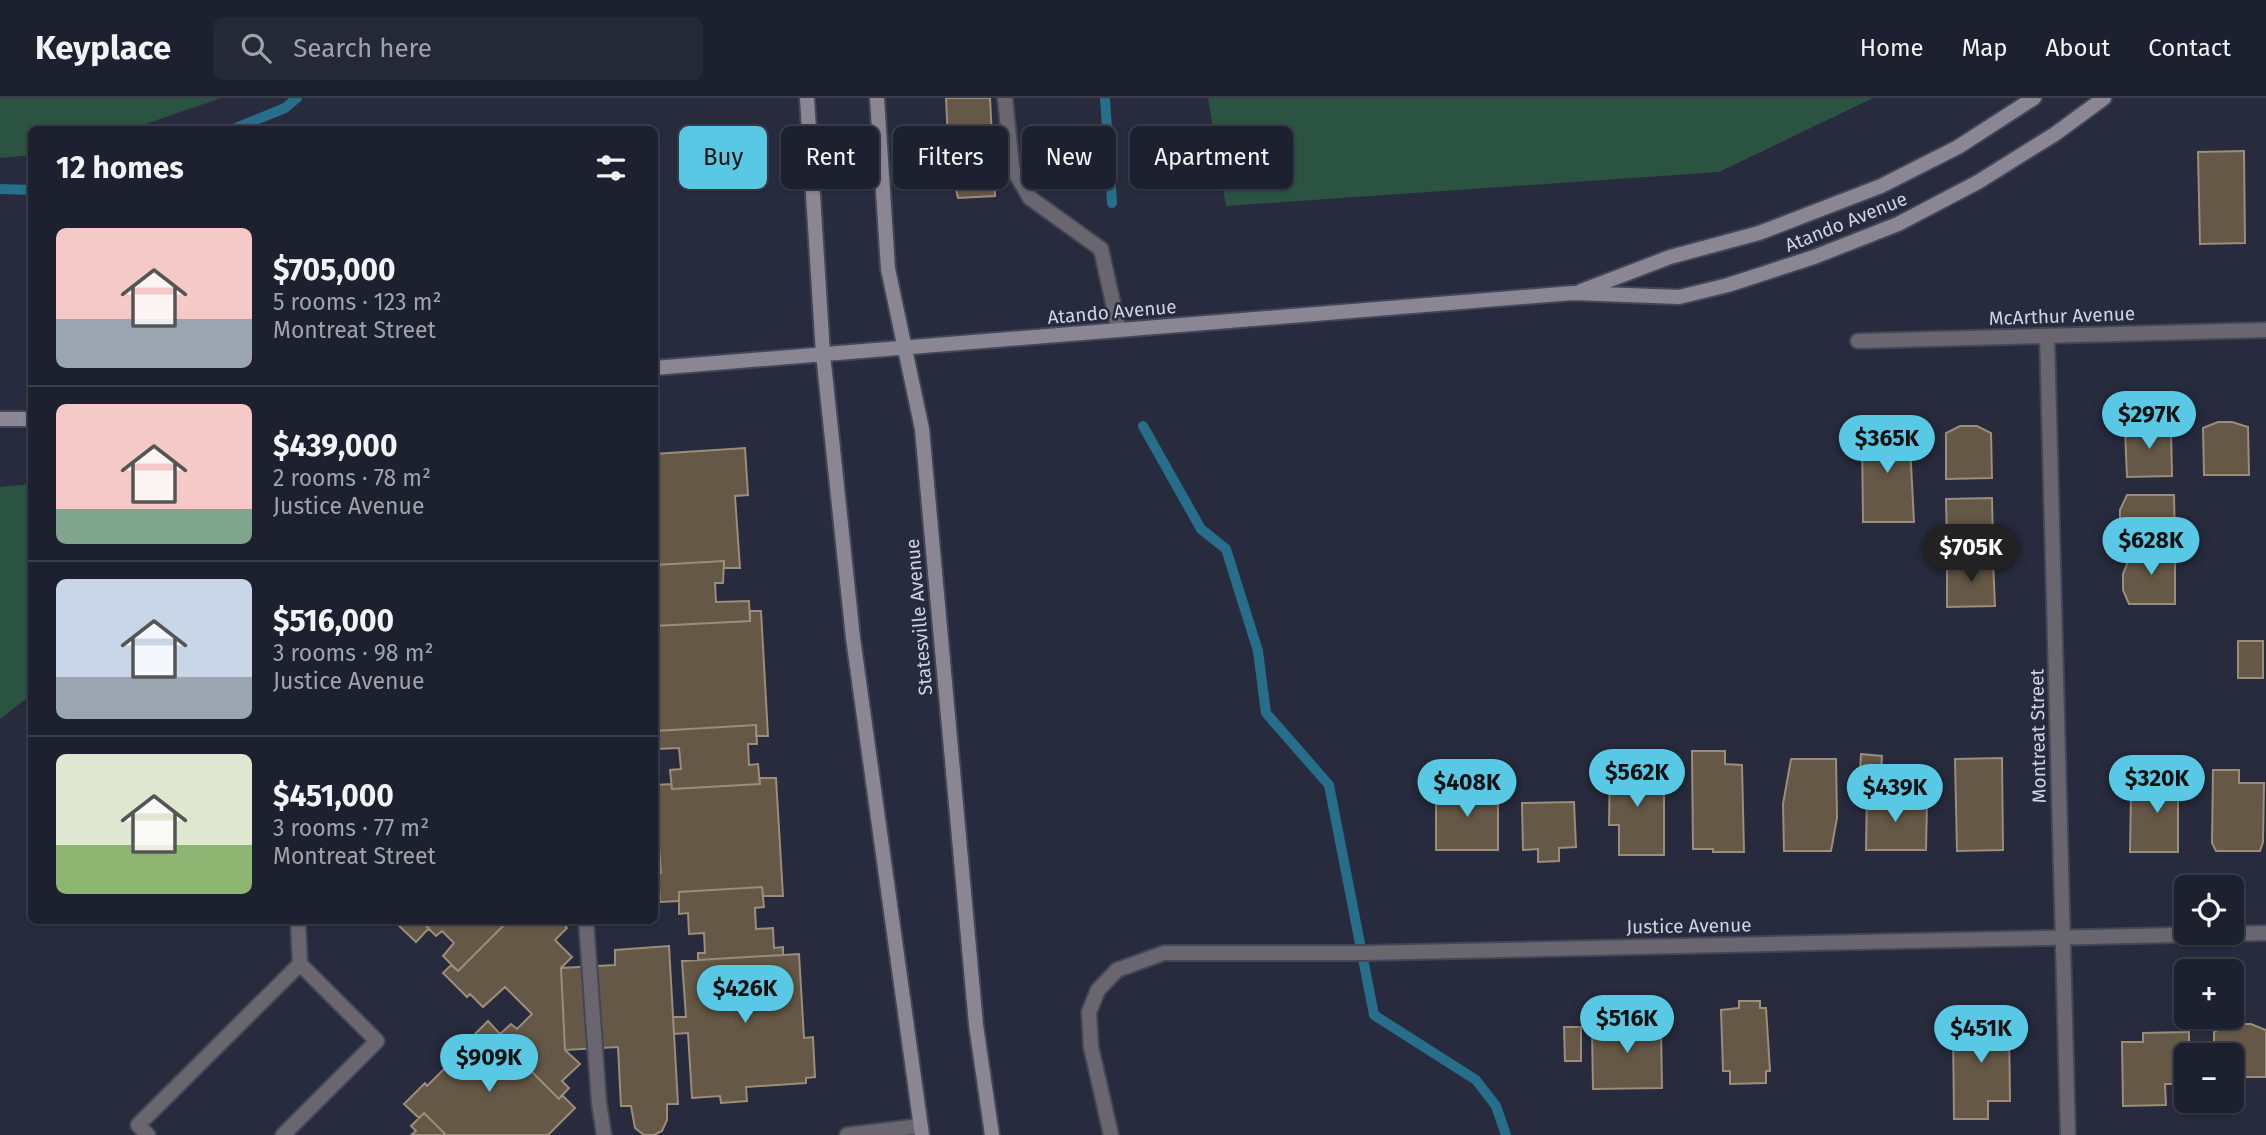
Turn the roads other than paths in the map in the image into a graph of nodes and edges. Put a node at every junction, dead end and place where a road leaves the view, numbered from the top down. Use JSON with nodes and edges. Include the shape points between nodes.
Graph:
{"nodes":[{"id":1,"x":807,"y":98,"type":"edge"},
{"id":2,"x":877,"y":98,"type":"edge"},
{"id":3,"x":1005,"y":98,"type":"edge"},
{"id":4,"x":2034,"y":98,"type":"edge"},
{"id":5,"x":2104,"y":98,"type":"edge"},
{"id":6,"x":1573,"y":293,"type":"junction"},
{"id":7,"x":2266,"y":330,"type":"edge"},
{"id":8,"x":1119,"y":331,"type":"junction"},
{"id":9,"x":2047,"y":336,"type":"junction"},
{"id":10,"x":1858,"y":341,"type":"dead end"},
{"id":11,"x":905,"y":347,"type":"junction"},
{"id":12,"x":823,"y":354,"type":"junction"},
{"id":13,"x":658,"y":368,"type":"edge"},
{"id":14,"x":28,"y":419,"type":"edge"},
{"id":15,"x":4,"y":421,"type":"edge"},
{"id":16,"x":298,"y":924,"type":"edge"},
{"id":17,"x":586,"y":924,"type":"edge"},
{"id":18,"x":2266,"y":933,"type":"edge"},
{"id":19,"x":2062,"y":937,"type":"junction"},
{"id":20,"x":300,"y":964,"type":"junction"},
{"id":21,"x":921,"y":1130,"type":"edge"},
{"id":22,"x":148,"y":1135,"type":"edge"},
{"id":23,"x":283,"y":1135,"type":"edge"},
{"id":24,"x":604,"y":1135,"type":"edge"},
{"id":25,"x":847,"y":1135,"type":"edge"},
{"id":26,"x":992,"y":1135,"type":"edge"},
{"id":27,"x":1111,"y":1135,"type":"edge"},
{"id":28,"x":2067,"y":1135,"type":"edge"}],
"edges":[{"from":1,"to":12,"type":"main road"},
{"from":2,"to":11,"type":"main road","name":"Statesville Avenue","via":[[888,269]]},
{"from":3,"to":8,"type":"street","via":[[1012,167],[1030,198],[1101,249]]},
{"from":4,"to":6,"type":"main road","name":"Atando Avenue","via":[[1958,147],[1856,197]]},
{"from":5,"to":6,"type":"main road","name":"Atando Avenue","via":[[1978,183],[1898,224],[1814,257],[1679,297]]},
{"from":6,"to":8,"type":"main road","name":"Atando Avenue"},
{"from":7,"to":9,"type":"street","name":"McArthur Avenue"},
{"from":8,"to":11,"type":"main road","name":"Atando Avenue"},
{"from":9,"to":10,"type":"street","name":"McArthur Avenue"},
{"from":9,"to":19,"type":"street","name":"Montreat Street"},
{"from":11,"to":12,"type":"main road","name":"Atando Avenue"},
{"from":11,"to":26,"type":"main road","name":"Statesville Avenue","via":[[922,429],[976,1025]]},
{"from":12,"to":13,"type":"main road","name":"Atando Avenue"},
{"from":12,"to":21,"type":"main road","via":[[853,638]]},
{"from":14,"to":15,"type":"main road"},
{"from":16,"to":20,"type":"street"},
{"from":17,"to":24,"type":"street"},
{"from":18,"to":19,"type":"street","name":"Justice Avenue"},
{"from":19,"to":27,"type":"street","name":"Justice Avenue","via":[[1363,953],[1164,953],[1117,970],[1098,990],[1089,1012],[1091,1047]]},
{"from":19,"to":28,"type":"street","name":"Montreat Street"},
{"from":20,"to":22,"type":"street","via":[[138,1125]]},
{"from":20,"to":23,"type":"street","via":[[377,1041]]},
{"from":21,"to":25,"type":"street"}]}
